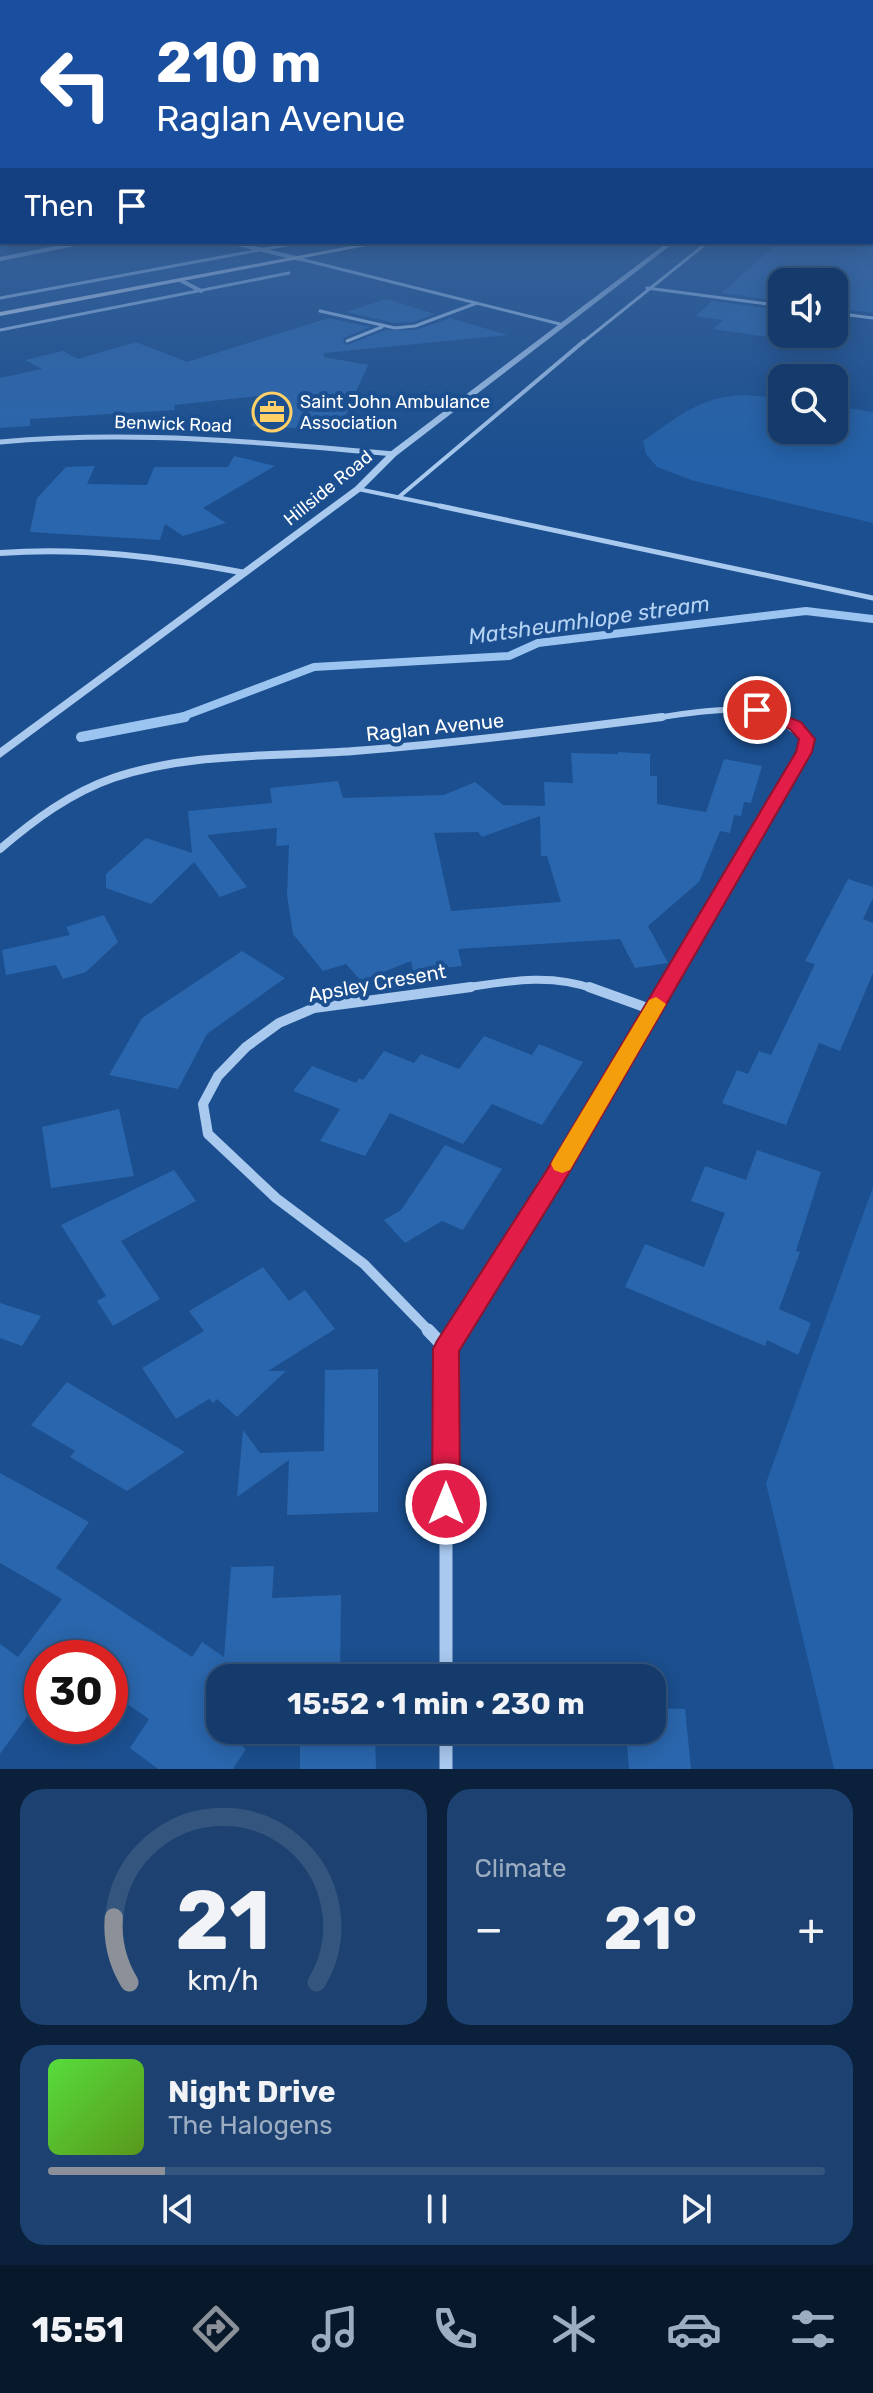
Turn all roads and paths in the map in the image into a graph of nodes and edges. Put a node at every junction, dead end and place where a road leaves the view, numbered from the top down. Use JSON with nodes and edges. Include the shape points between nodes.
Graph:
{"nodes":[{"id":1,"x":103,"y":295,"type":"edge"},
{"id":2,"x":183,"y":295,"type":"edge"},
{"id":3,"x":443,"y":295,"type":"edge"},
{"id":4,"x":600,"y":295,"type":"edge"},
{"id":5,"x":639,"y":295,"type":"edge"},
{"id":6,"x":696,"y":295,"type":"edge"},
{"id":7,"x":477,"y":303,"type":"junction"},
{"id":8,"x":768,"y":304,"type":"edge"},
{"id":9,"x":320,"y":311,"type":"dead end"},
{"id":10,"x":0,"y":314,"type":"edge"},
{"id":11,"x":848,"y":315,"type":"edge"},
{"id":12,"x":873,"y":318,"type":"edge"},
{"id":13,"x":560,"y":324,"type":"junction"},
{"id":14,"x":382,"y":327,"type":"junction"},
{"id":15,"x":0,"y":330,"type":"edge"},
{"id":16,"x":347,"y":341,"type":"dead end"},
{"id":17,"x":0,"y":442,"type":"edge"},
{"id":18,"x":393,"y":454,"type":"junction"},
{"id":19,"x":358,"y":489,"type":"junction"},
{"id":20,"x":400,"y":496,"type":"junction"},
{"id":21,"x":0,"y":553,"type":"edge"},
{"id":22,"x":245,"y":573,"type":"junction"},
{"id":23,"x":873,"y":598,"type":"edge"},
{"id":24,"x":0,"y":754,"type":"edge"},
{"id":25,"x":0,"y":849,"type":"edge"},
{"id":26,"x":653,"y":1010,"type":"junction"},
{"id":27,"x":446,"y":1349,"type":"junction"},
{"id":28,"x":446,"y":1664,"type":"edge"},
{"id":29,"x":446,"y":1744,"type":"edge"},
{"id":30,"x":446,"y":1769,"type":"edge"}],
"edges":[{"from":1,"to":10,"type":"main road"},
{"from":2,"to":15,"type":"lane"},
{"from":3,"to":7,"type":"lane"},
{"from":4,"to":13,"type":"street","name":"Hillside Road"},
{"from":5,"to":20,"type":"lane"},
{"from":6,"to":8,"type":"lane"},
{"from":7,"to":13,"type":"lane"},
{"from":7,"to":14,"type":"lane","via":[[415,326]]},
{"from":9,"to":14,"type":"lane"},
{"from":11,"to":12,"type":"lane"},
{"from":13,"to":18,"type":"street","name":"Hillside Road"},
{"from":14,"to":16,"type":"lane"},
{"from":17,"to":18,"type":"street","name":"Benwick Road","via":[[133,435]]},
{"from":18,"to":19,"type":"street","name":"Hillside Road"},
{"from":19,"to":20,"type":"lane"},
{"from":19,"to":22,"type":"street","name":"Hillside Road"},
{"from":20,"to":23,"type":"lane"},
{"from":21,"to":22,"type":"street","via":[[124,552]]},
{"from":22,"to":24,"type":"street","name":"Hillside Road"},
{"from":25,"to":26,"type":"street","name":"Raglan Avenue","via":[[49,807],[129,773],[733,709],[757,710],[796,726],[807,739],[804,752]]},
{"from":26,"to":27,"type":"street"},
{"from":26,"to":27,"type":"street","name":"Apsley Cresent","via":[[568,979],[534,978],[314,1008],[279,1023],[218,1076],[203,1104],[208,1134],[276,1198],[364,1264]]},
{"from":27,"to":28,"type":"street"},
{"from":29,"to":30,"type":"street"}]}
